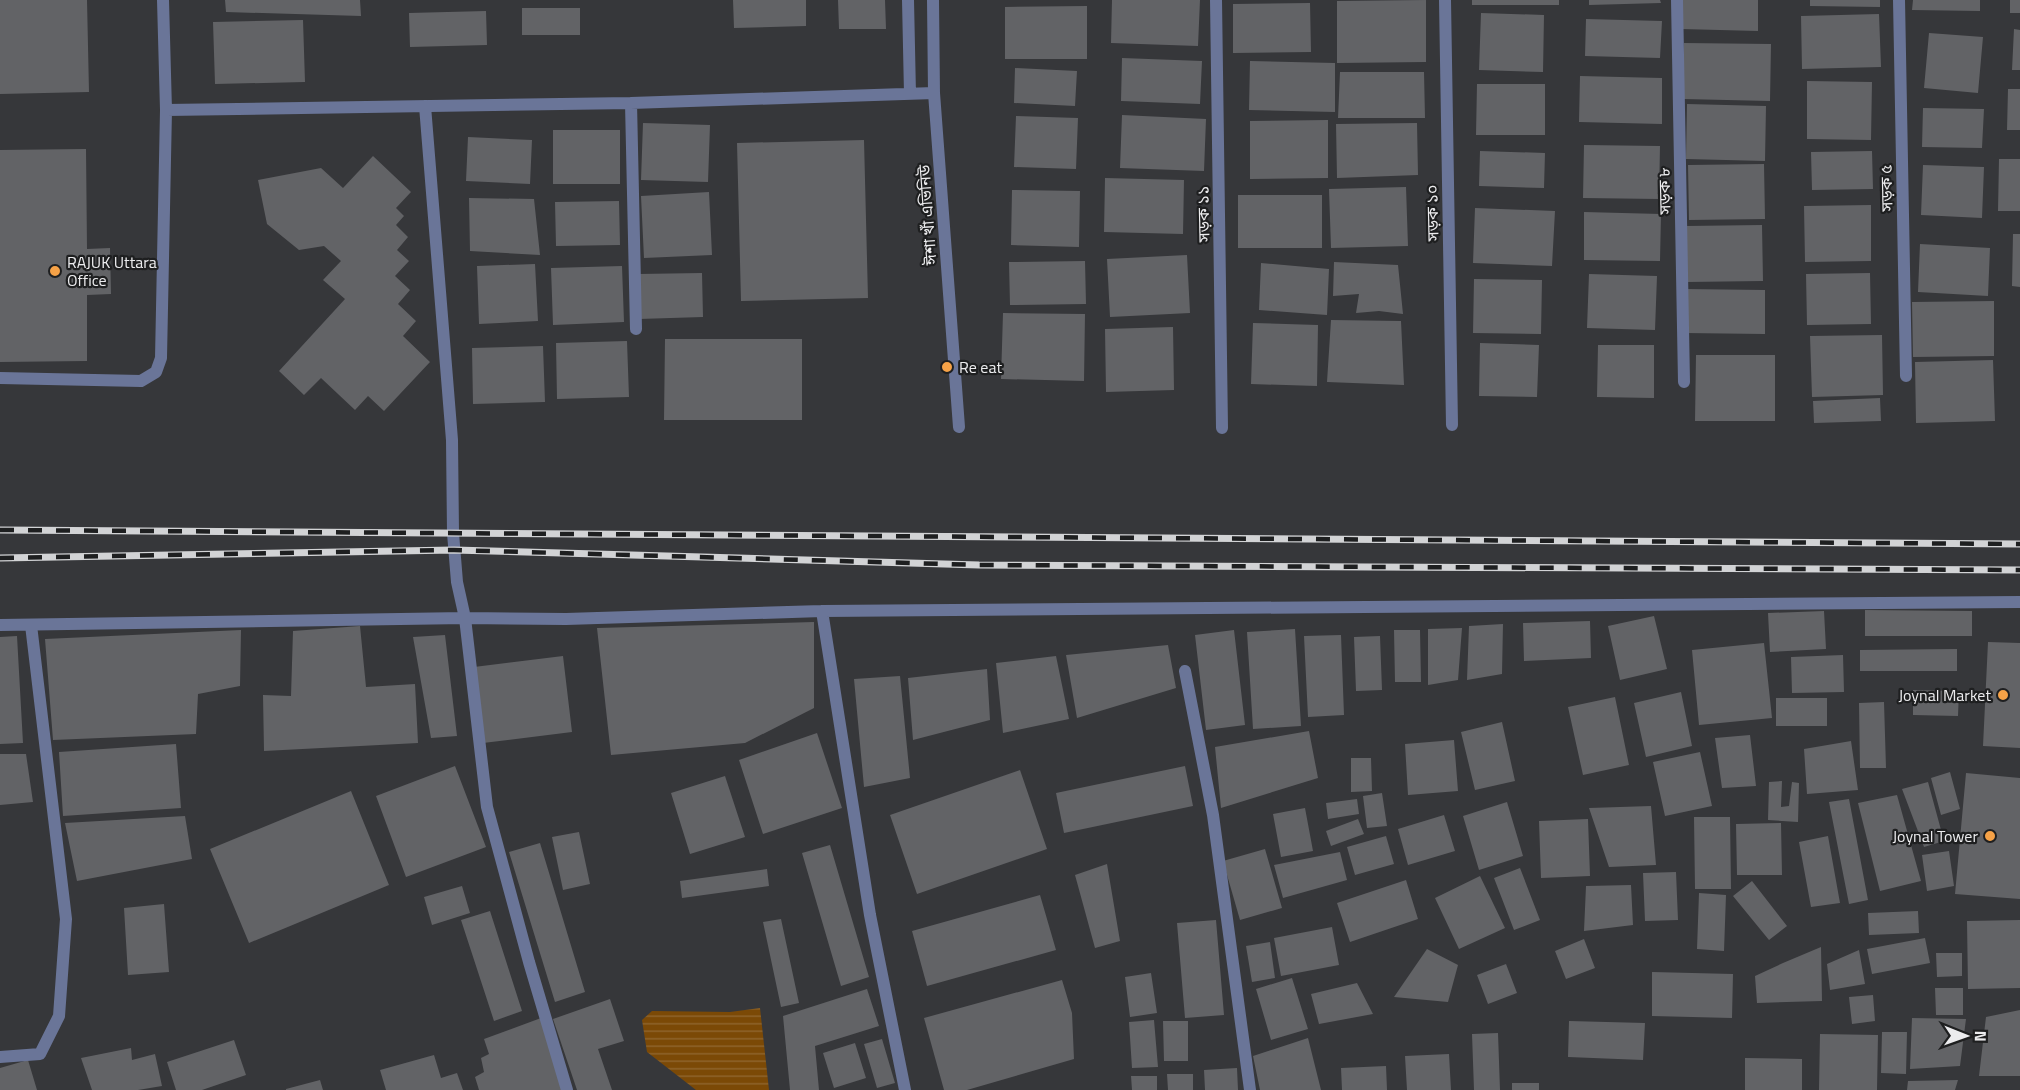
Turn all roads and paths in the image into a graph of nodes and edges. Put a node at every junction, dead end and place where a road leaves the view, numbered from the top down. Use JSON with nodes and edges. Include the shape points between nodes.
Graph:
{"nodes":[{"id":1,"x":164,"y":0,"type":"edge"},
{"id":2,"x":908,"y":0,"type":"edge"},
{"id":3,"x":933,"y":0,"type":"edge"},
{"id":4,"x":1216,"y":0,"type":"edge"},
{"id":5,"x":1445,"y":0,"type":"edge"},
{"id":6,"x":1677,"y":0,"type":"edge"},
{"id":7,"x":1899,"y":0,"type":"edge"},
{"id":8,"x":910,"y":93,"type":"junction"},
{"id":9,"x":934,"y":93,"type":"junction"},
{"id":10,"x":631,"y":103,"type":"junction"},
{"id":11,"x":425,"y":106,"type":"junction"},
{"id":12,"x":166,"y":110,"type":"junction"},
{"id":13,"x":636,"y":329,"type":"dead end"},
{"id":14,"x":1906,"y":376,"type":"dead end"},
{"id":15,"x":0,"y":378,"type":"edge"},
{"id":16,"x":1684,"y":382,"type":"dead end"},
{"id":17,"x":1452,"y":424,"type":"dead end"},
{"id":18,"x":959,"y":427,"type":"dead end"},
{"id":19,"x":1222,"y":428,"type":"dead end"},
{"id":20,"x":2020,"y":602,"type":"edge"},
{"id":21,"x":822,"y":611,"type":"junction"},
{"id":22,"x":465,"y":618,"type":"junction"},
{"id":23,"x":0,"y":625,"type":"edge"},
{"id":24,"x":31,"y":625,"type":"junction"},
{"id":25,"x":1185,"y":672,"type":"dead end"},
{"id":26,"x":0,"y":1057,"type":"edge"},
{"id":27,"x":567,"y":1090,"type":"edge"},
{"id":28,"x":905,"y":1090,"type":"edge"},
{"id":29,"x":1250,"y":1090,"type":"edge"}],
"edges":[{"from":1,"to":12,"type":"street"},
{"from":2,"to":8,"type":"street"},
{"from":3,"to":9,"type":"street","name":"ঈশা খাঁ এভিনিউ"},
{"from":4,"to":19,"type":"street","name":"সড়ক ১১"},
{"from":5,"to":17,"type":"street","name":"সড়ক ১০"},
{"from":6,"to":16,"type":"street","name":"সড়ক ৮"},
{"from":7,"to":14,"type":"street","name":"সড়ক ৫"},
{"from":8,"to":9,"type":"street"},
{"from":8,"to":10,"type":"street"},
{"from":9,"to":18,"type":"street","name":"ঈশা খাঁ এভিনিউ"},
{"from":10,"to":11,"type":"street"},
{"from":10,"to":13,"type":"street"},
{"from":11,"to":12,"type":"street"},
{"from":11,"to":22,"type":"street","via":[[452,440],[454,550]]},
{"from":12,"to":15,"type":"street","via":[[161,358],[156,372],[141,381]]},
{"from":20,"to":21,"type":"street"},
{"from":21,"to":22,"type":"street"},
{"from":21,"to":28,"type":"street","via":[[870,915]]},
{"from":22,"to":24,"type":"street"},
{"from":22,"to":27,"type":"street","via":[[487,807]]},
{"from":23,"to":24,"type":"street"},
{"from":24,"to":26,"type":"street","via":[[66,919],[59,1016],[39,1054]]},
{"from":25,"to":29,"type":"street","via":[[1213,815]]}]}
